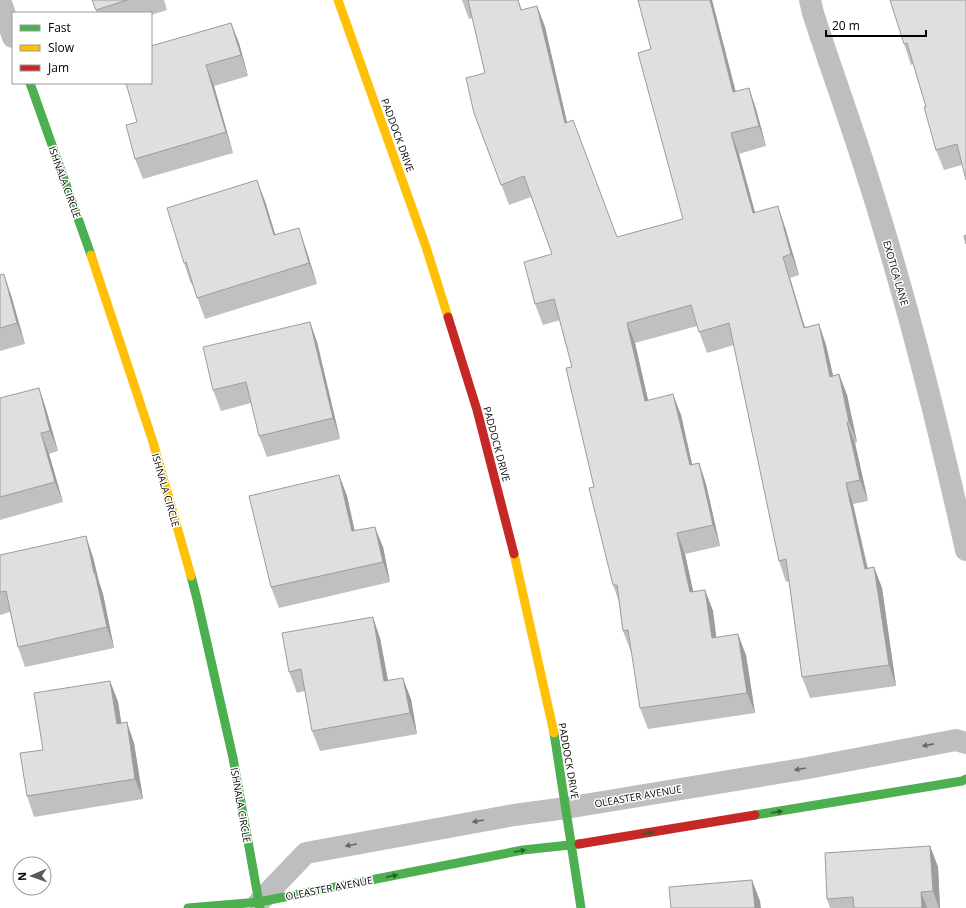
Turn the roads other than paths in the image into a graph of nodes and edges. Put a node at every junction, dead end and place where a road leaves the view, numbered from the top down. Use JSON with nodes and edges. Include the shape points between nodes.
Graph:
{"nodes":[{"id":1,"x":0,"y":0,"type":"edge"},
{"id":2,"x":338,"y":0,"type":"edge"},
{"id":3,"x":810,"y":0,"type":"edge"},
{"id":4,"x":12,"y":34,"type":"edge"},
{"id":5,"x":30,"y":84,"type":"edge"},
{"id":6,"x":966,"y":550,"type":"edge"},
{"id":7,"x":966,"y":743,"type":"edge"},
{"id":8,"x":966,"y":778,"type":"edge"},
{"id":9,"x":566,"y":808,"type":"junction"},
{"id":10,"x":572,"y":845,"type":"junction"},
{"id":11,"x":259,"y":905,"type":"edge"},
{"id":12,"x":188,"y":908,"type":"edge"},
{"id":13,"x":581,"y":908,"type":"edge"}],
"edges":[{"from":1,"to":4,"type":"street"},
{"from":2,"to":9,"type":"street","name":"PADDOCK DRIVE","via":[[426,247],[477,410],[520,576],[556,743]]},
{"from":3,"to":6,"type":"street","name":"EXOTICA LANE","via":[[902,293],[948,468]]},
{"from":5,"to":11,"type":"street","name":"ISHNALA CIRCLE","via":[[151,434],[195,592],[233,758]]},
{"from":7,"to":9,"type":"street","name":"OLEASTER AVENUE","one_way":true,"via":[[956,740],[808,768]]},
{"from":10,"to":8,"type":"street","name":"OLEASTER AVENUE","one_way":true,"via":[[962,781]]},
{"from":9,"to":10,"type":"street","name":"PADDOCK DRIVE"},
{"from":9,"to":11,"type":"street","name":"OLEASTER AVENUE","one_way":true,"via":[[306,853]]},
{"from":11,"to":10,"type":"street","name":"OLEASTER AVENUE","one_way":true,"via":[[523,850]]},
{"from":10,"to":13,"type":"street","name":"PADDOCK DRIVE"},
{"from":11,"to":12,"type":"street","name":"OLEASTER AVENUE"}]}
